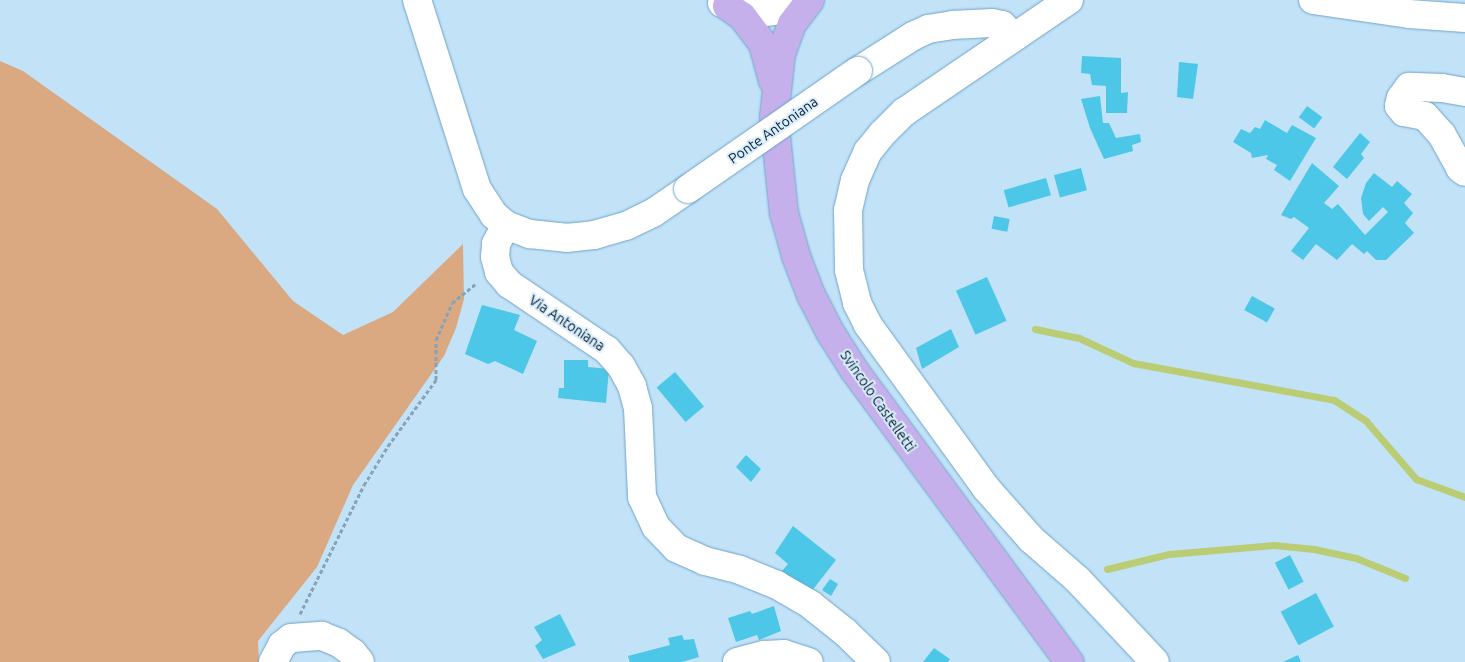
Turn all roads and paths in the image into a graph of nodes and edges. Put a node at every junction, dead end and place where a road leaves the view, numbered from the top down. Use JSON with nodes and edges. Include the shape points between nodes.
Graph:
{"nodes":[{"id":1,"x":417,"y":0,"type":"edge"},
{"id":2,"x":808,"y":0,"type":"edge"},
{"id":3,"x":1069,"y":0,"type":"edge"},
{"id":4,"x":1313,"y":0,"type":"edge"},
{"id":5,"x":722,"y":3,"type":"edge"},
{"id":6,"x":1465,"y":18,"type":"edge"},
{"id":7,"x":1014,"y":37,"type":"junction"},
{"id":8,"x":1465,"y":92,"type":"edge"},
{"id":9,"x":775,"y":102,"type":"junction"},
{"id":10,"x":1465,"y":172,"type":"edge"},
{"id":11,"x":506,"y":225,"type":"junction"},
{"id":12,"x":499,"y":272,"type":"junction"},
{"id":13,"x":291,"y":638,"type":"junction"},
{"id":14,"x":273,"y":662,"type":"edge"},
{"id":15,"x":360,"y":662,"type":"edge"},
{"id":16,"x":737,"y":662,"type":"edge"},
{"id":17,"x":810,"y":662,"type":"edge"},
{"id":18,"x":876,"y":662,"type":"edge"},
{"id":19,"x":1069,"y":662,"type":"edge"},
{"id":20,"x":1155,"y":662,"type":"edge"}],
"edges":[{"from":1,"to":11,"type":"street","via":[[477,189],[494,215]]},
{"from":2,"to":5,"type":"street","via":[[789,9],[758,13]]},
{"from":2,"to":9,"type":"main road","via":[[792,24],[781,54]]},
{"from":3,"to":7,"type":"street"},
{"from":4,"to":6,"type":"street","via":[[1409,14]]},
{"from":5,"to":9,"type":"main road","via":[[742,16],[763,44],[772,72]]},
{"from":7,"to":11,"type":"street","name":"Ponte Antoniana","bridge":true,"via":[[1002,26],[992,23],[952,25],[928,29],[913,36],[652,213],[632,223],[594,235],[566,238],[539,235]]},
{"from":7,"to":20,"type":"street","via":[[904,112],[868,150],[855,180],[848,210],[849,270],[857,303],[883,348],[986,488],[1015,522],[1078,580]]},
{"from":8,"to":10,"type":"street","via":[[1409,87],[1399,106],[1404,112],[1425,116],[1442,134]]},
{"from":9,"to":19,"type":"main road","name":"Svincolo Castelletti","via":[[778,173],[784,213],[811,295],[830,332],[854,370]]},
{"from":11,"to":12,"type":"street","via":[[496,244]]},
{"from":12,"to":13,"type":"path","via":[[452,303],[436,340],[436,380],[364,484],[306,598]]},
{"from":12,"to":18,"type":"street","name":"Via Antoniana","via":[[509,284],[607,350],[621,366],[632,386],[638,408],[642,497],[656,527],[676,548],[705,562],[740,570],[777,585],[811,605]]},
{"from":13,"to":14,"type":"street","via":[[282,645]]},
{"from":13,"to":15,"type":"street","via":[[322,636],[353,652]]},
{"from":16,"to":17,"type":"street","via":[[784,654]]}]}
